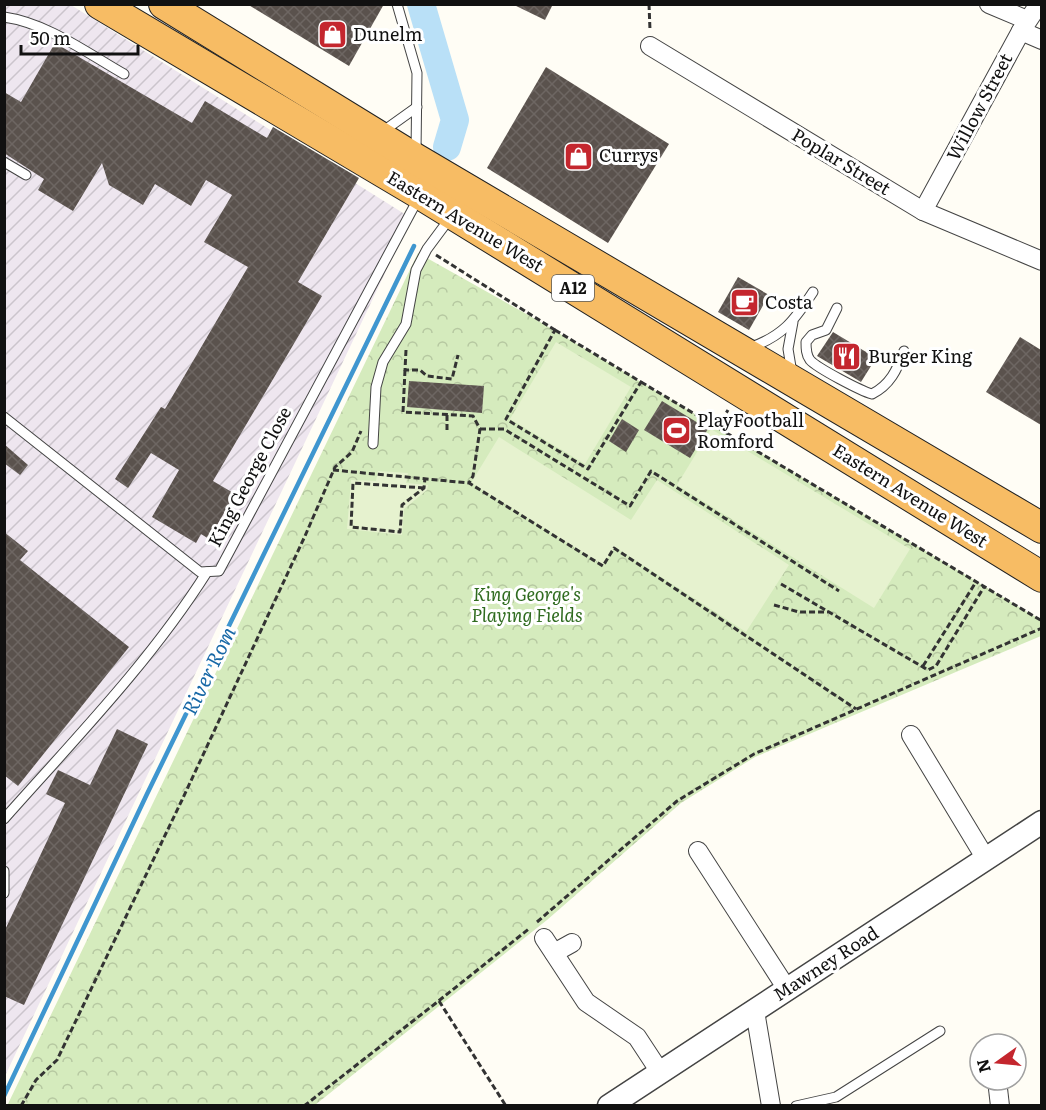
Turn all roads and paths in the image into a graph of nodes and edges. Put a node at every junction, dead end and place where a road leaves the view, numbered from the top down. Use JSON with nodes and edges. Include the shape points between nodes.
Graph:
{"nodes":[{"id":1,"x":100,"y":4,"type":"edge"},
{"id":2,"x":164,"y":4,"type":"edge"},
{"id":3,"x":397,"y":4,"type":"edge"},
{"id":4,"x":649,"y":4,"type":"edge"},
{"id":5,"x":989,"y":4,"type":"edge"},
{"id":6,"x":1039,"y":4,"type":"edge"},
{"id":7,"x":4,"y":17,"type":"edge"},
{"id":8,"x":1024,"y":26,"type":"junction"},
{"id":9,"x":1041,"y":40,"type":"edge"},
{"id":10,"x":650,"y":46,"type":"joint"},
{"id":11,"x":124,"y":74,"type":"dead end"},
{"id":12,"x":417,"y":107,"type":"junction"},
{"id":13,"x":377,"y":135,"type":"junction"},
{"id":14,"x":416,"y":159,"type":"junction"},
{"id":15,"x":4,"y":162,"type":"edge"},
{"id":16,"x":26,"y":175,"type":"dead end"},
{"id":17,"x":420,"y":194,"type":"junction"},
{"id":18,"x":923,"y":212,"type":"junction"},
{"id":19,"x":453,"y":214,"type":"junction"},
{"id":20,"x":428,"y":249,"type":"junction"},
{"id":21,"x":1041,"y":261,"type":"edge"},
{"id":22,"x":813,"y":292,"type":"dead end"},
{"id":23,"x":837,"y":308,"type":"dead end"},
{"id":24,"x":793,"y":322,"type":"junction"},
{"id":25,"x":406,"y":324,"type":"junction"},
{"id":26,"x":555,"y":330,"type":"junction"},
{"id":27,"x":741,"y":350,"type":"junction"},
{"id":28,"x":904,"y":351,"type":"dead end"},
{"id":29,"x":458,"y":354,"type":"dead end"},
{"id":30,"x":405,"y":370,"type":"junction"},
{"id":31,"x":641,"y":382,"type":"junction"},
{"id":32,"x":794,"y":382,"type":"junction"},
{"id":33,"x":447,"y":415,"type":"junction"},
{"id":34,"x":4,"y":417,"type":"edge"},
{"id":35,"x":480,"y":429,"type":"junction"},
{"id":36,"x":447,"y":433,"type":"dead end"},
{"id":37,"x":373,"y":444,"type":"dead end"},
{"id":38,"x":352,"y":452,"type":"dead end"},
{"id":39,"x":333,"y":470,"type":"junction"},
{"id":40,"x":425,"y":478,"type":"junction"},
{"id":41,"x":469,"y":483,"type":"junction"},
{"id":42,"x":424,"y":488,"type":"junction"},
{"id":43,"x":1041,"y":528,"type":"edge"},
{"id":44,"x":207,"y":572,"type":"junction"},
{"id":45,"x":1041,"y":577,"type":"edge"},
{"id":46,"x":975,"y":582,"type":"junction"},
{"id":47,"x":781,"y":584,"type":"dead end"},
{"id":48,"x":984,"y":587,"type":"junction"},
{"id":49,"x":839,"y":591,"type":"dead end"},
{"id":50,"x":774,"y":605,"type":"dead end"},
{"id":51,"x":830,"y":612,"type":"junction"},
{"id":52,"x":1041,"y":621,"type":"edge"},
{"id":53,"x":1041,"y":628,"type":"edge"},
{"id":54,"x":923,"y":666,"type":"junction"},
{"id":55,"x":856,"y":709,"type":"junction"},
{"id":56,"x":910,"y":735,"type":"dead end"},
{"id":57,"x":4,"y":819,"type":"edge"},
{"id":58,"x":1041,"y":822,"type":"edge"},
{"id":59,"x":698,"y":851,"type":"dead end"},
{"id":60,"x":986,"y":859,"type":"junction"},
{"id":61,"x":4,"y":871,"type":"edge"},
{"id":62,"x":4,"y":893,"type":"edge"},
{"id":63,"x":544,"y":938,"type":"dead end"},
{"id":64,"x":572,"y":943,"type":"dead end"},
{"id":65,"x":554,"y":953,"type":"junction"},
{"id":66,"x":787,"y":989,"type":"junction"},
{"id":67,"x":439,"y":1001,"type":"junction"},
{"id":68,"x":755,"y":1011,"type":"junction"},
{"id":69,"x":940,"y":1031,"type":"dead end"},
{"id":70,"x":660,"y":1072,"type":"junction"},
{"id":71,"x":21,"y":1106,"type":"edge"},
{"id":72,"x":304,"y":1106,"type":"edge"},
{"id":73,"x":506,"y":1106,"type":"edge"},
{"id":74,"x":609,"y":1106,"type":"edge"},
{"id":75,"x":771,"y":1106,"type":"edge"},
{"id":76,"x":796,"y":1106,"type":"edge"}],
"edges":[{"from":1,"to":17,"type":"highway","name":"Eastern Avenue West","number":"A12"},
{"from":2,"to":13,"type":"highway","name":"Eastern Avenue West","number":"A12"},
{"from":3,"to":12,"type":"lane","via":[[417,73]]},
{"from":4,"to":10,"type":"path"},
{"from":5,"to":8,"type":"street"},
{"from":6,"to":8,"type":"street","name":"Willow Street"},
{"from":7,"to":11,"type":"lane","via":[[49,31]]},
{"from":8,"to":9,"type":"street"},
{"from":8,"to":18,"type":"street","name":"Willow Street"},
{"from":10,"to":18,"type":"street","name":"Poplar Street"},
{"from":12,"to":13,"type":"lane"},
{"from":12,"to":14,"type":"lane"},
{"from":13,"to":14,"type":"highway","name":"Eastern Avenue West","number":"A12"},
{"from":14,"to":27,"type":"highway","name":"Eastern Avenue West","number":"A12"},
{"from":15,"to":16,"type":"lane"},
{"from":17,"to":19,"type":"highway","name":"Eastern Avenue West","number":"A12"},
{"from":17,"to":44,"type":"lane","name":"King George Close","via":[[219,571]]},
{"from":18,"to":21,"type":"street","name":"Poplar Street"},
{"from":19,"to":20,"type":"lane"},
{"from":19,"to":45,"type":"highway","name":"Eastern Avenue West","number":"A12"},
{"from":20,"to":25,"type":"lane","via":[[416,270]]},
{"from":20,"to":26,"type":"path"},
{"from":22,"to":24,"type":"lane"},
{"from":23,"to":28,"type":"lane","via":[[826,330],[806,342],[810,360],[860,391],[872,394],[884,388]]},
{"from":24,"to":27,"type":"lane","via":[[776,337]]},
{"from":24,"to":32,"type":"lane","via":[[788,349]]},
{"from":25,"to":30,"type":"path"},
{"from":25,"to":37,"type":"lane","via":[[383,362],[376,387]]},
{"from":26,"to":31,"type":"path"},
{"from":26,"to":31,"type":"path","via":[[506,419],[588,469]]},
{"from":27,"to":32,"type":"highway","name":"Eastern Avenue West","number":"A12"},
{"from":29,"to":30,"type":"path","via":[[452,379]]},
{"from":30,"to":33,"type":"path","via":[[403,412]]},
{"from":31,"to":46,"type":"path"},
{"from":32,"to":43,"type":"highway","name":"Eastern Avenue West","number":"A12"},
{"from":33,"to":35,"type":"path","via":[[473,416]]},
{"from":33,"to":36,"type":"path"},
{"from":34,"to":44,"type":"lane","name":"King George Close","via":[[200,572]]},
{"from":35,"to":41,"type":"path"},
{"from":35,"to":49,"type":"path","via":[[504,429],[630,506],[651,471]]},
{"from":38,"to":39,"type":"path"},
{"from":39,"to":40,"type":"path"},
{"from":39,"to":71,"type":"path","via":[[192,779],[57,1060],[36,1080]]},
{"from":40,"to":41,"type":"path"},
{"from":40,"to":42,"type":"path"},
{"from":41,"to":55,"type":"path","via":[[603,567],[614,548]]},
{"from":42,"to":42,"type":"path","via":[[402,505],[400,532],[351,527],[353,483]]},
{"from":44,"to":57,"type":"lane","via":[[142,662]]},
{"from":46,"to":48,"type":"path"},
{"from":46,"to":54,"type":"path"},
{"from":47,"to":51,"type":"path"},
{"from":48,"to":52,"type":"path"},
{"from":48,"to":54,"type":"path","via":[[936,666],[928,670]]},
{"from":50,"to":51,"type":"path","via":[[800,612]]},
{"from":51,"to":54,"type":"path"},
{"from":53,"to":55,"type":"path"},
{"from":55,"to":67,"type":"path","via":[[754,754],[677,801]]},
{"from":56,"to":60,"type":"street"},
{"from":58,"to":60,"type":"street","name":"Mawney Road"},
{"from":59,"to":66,"type":"street"},
{"from":60,"to":66,"type":"street","name":"Mawney Road"},
{"from":61,"to":62,"type":"lane"},
{"from":63,"to":65,"type":"street"},
{"from":64,"to":65,"type":"street"},
{"from":65,"to":70,"type":"street","via":[[586,1002],[637,1038]]},
{"from":66,"to":68,"type":"street","name":"Mawney Road"},
{"from":67,"to":72,"type":"path"},
{"from":67,"to":73,"type":"path"},
{"from":68,"to":70,"type":"street","name":"Mawney Road"},
{"from":68,"to":75,"type":"street"},
{"from":69,"to":76,"type":"lane","via":[[836,1097]]},
{"from":70,"to":74,"type":"street","name":"Mawney Road"}]}
